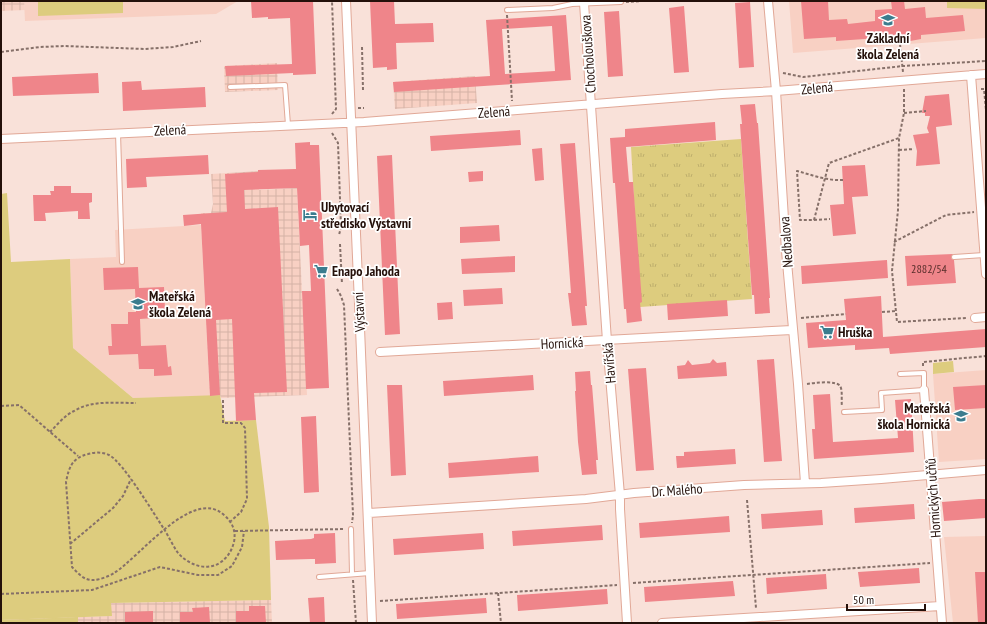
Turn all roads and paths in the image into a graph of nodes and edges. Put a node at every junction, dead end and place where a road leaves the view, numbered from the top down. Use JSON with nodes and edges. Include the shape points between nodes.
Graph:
{"nodes":[{"id":1,"x":332,"y":1,"type":"edge"},
{"id":2,"x":346,"y":1,"type":"edge"},
{"id":3,"x":643,"y":1,"type":"edge"},
{"id":4,"x":768,"y":1,"type":"edge"},
{"id":5,"x":621,"y":2,"type":"edge"},
{"id":6,"x":584,"y":3,"type":"junction"},
{"id":7,"x":507,"y":10,"type":"joint"},
{"id":8,"x":201,"y":41,"type":"dead end"},
{"id":9,"x":900,"y":44,"type":"dead end"},
{"id":10,"x":362,"y":47,"type":"dead end"},
{"id":11,"x":1,"y":52,"type":"edge"},
{"id":12,"x":986,"y":61,"type":"edge"},
{"id":13,"x":903,"y":66,"type":"junction"},
{"id":14,"x":774,"y":71,"type":"junction"},
{"id":15,"x":986,"y":74,"type":"edge"},
{"id":16,"x":971,"y":75,"type":"junction"},
{"id":17,"x":904,"y":81,"type":"junction"},
{"id":18,"x":230,"y":86,"type":"dead end"},
{"id":19,"x":363,"y":90,"type":"dead end"},
{"id":20,"x":776,"y":91,"type":"junction"},
{"id":21,"x":592,"y":104,"type":"junction"},
{"id":22,"x":336,"y":109,"type":"junction"},
{"id":23,"x":341,"y":109,"type":"dead end"},
{"id":24,"x":513,"y":110,"type":"junction"},
{"id":25,"x":926,"y":111,"type":"dead end"},
{"id":26,"x":904,"y":113,"type":"junction"},
{"id":27,"x":331,"y":115,"type":"dead end"},
{"id":28,"x":350,"y":123,"type":"junction"},
{"id":29,"x":288,"y":125,"type":"junction"},
{"id":30,"x":118,"y":133,"type":"junction"},
{"id":31,"x":332,"y":133,"type":"dead end"},
{"id":32,"x":899,"y":138,"type":"junction"},
{"id":33,"x":1,"y":139,"type":"edge"},
{"id":34,"x":343,"y":142,"type":"dead end"},
{"id":35,"x":338,"y":143,"type":"junction"},
{"id":36,"x":914,"y":149,"type":"dead end"},
{"id":37,"x":899,"y":150,"type":"junction"},
{"id":38,"x":825,"y":178,"type":"junction"},
{"id":39,"x":843,"y":180,"type":"dead end"},
{"id":40,"x":1,"y":202,"type":"edge"},
{"id":41,"x":1,"y":210,"type":"edge"},
{"id":42,"x":981,"y":212,"type":"junction"},
{"id":43,"x":830,"y":218,"type":"dead end"},
{"id":44,"x":814,"y":220,"type":"junction"},
{"id":45,"x":339,"y":235,"type":"dead end"},
{"id":46,"x":894,"y":242,"type":"junction"},
{"id":47,"x":340,"y":244,"type":"dead end"},
{"id":48,"x":985,"y":255,"type":"junction"},
{"id":49,"x":954,"y":257,"type":"dead end"},
{"id":50,"x":122,"y":262,"type":"dead end"},
{"id":51,"x":986,"y":274,"type":"edge"},
{"id":52,"x":342,"y":284,"type":"dead end"},
{"id":53,"x":337,"y":289,"type":"dead end"},
{"id":54,"x":350,"y":304,"type":"dead end"},
{"id":55,"x":344,"y":305,"type":"junction"},
{"id":56,"x":896,"y":311,"type":"junction"},
{"id":57,"x":882,"y":312,"type":"dead end"},
{"id":58,"x":846,"y":314,"type":"dead end"},
{"id":59,"x":986,"y":317,"type":"edge"},
{"id":60,"x":792,"y":318,"type":"junction"},
{"id":61,"x":975,"y":318,"type":"joint"},
{"id":62,"x":792,"y":330,"type":"junction"},
{"id":63,"x":607,"y":340,"type":"junction"},
{"id":64,"x":380,"y":352,"type":"dead end"},
{"id":65,"x":986,"y":356,"type":"edge"},
{"id":66,"x":924,"y":373,"type":"junction"},
{"id":67,"x":900,"y":374,"type":"dead end"},
{"id":68,"x":798,"y":384,"type":"junction"},
{"id":69,"x":924,"y":390,"type":"junction"},
{"id":70,"x":223,"y":400,"type":"dead end"},
{"id":71,"x":136,"y":403,"type":"dead end"},
{"id":72,"x":1,"y":406,"type":"edge"},
{"id":73,"x":844,"y":412,"type":"joint"},
{"id":74,"x":50,"y":432,"type":"junction"},
{"id":75,"x":78,"y":456,"type":"junction"},
{"id":76,"x":986,"y":470,"type":"edge"},
{"id":77,"x":931,"y":474,"type":"junction"},
{"id":78,"x":131,"y":479,"type":"junction"},
{"id":79,"x":805,"y":483,"type":"junction"},
{"id":80,"x":620,"y":495,"type":"junction"},
{"id":81,"x":747,"y":500,"type":"dead end"},
{"id":82,"x":369,"y":513,"type":"junction"},
{"id":83,"x":231,"y":521,"type":"junction"},
{"id":84,"x":164,"y":529,"type":"junction"},
{"id":85,"x":351,"y":529,"type":"junction"},
{"id":86,"x":235,"y":531,"type":"junction"},
{"id":87,"x":244,"y":531,"type":"junction"},
{"id":88,"x":70,"y":544,"type":"junction"},
{"id":89,"x":937,"y":562,"type":"junction"},
{"id":90,"x":371,"y":573,"type":"junction"},
{"id":91,"x":352,"y":574,"type":"junction"},
{"id":92,"x":753,"y":575,"type":"junction"},
{"id":93,"x":318,"y":577,"type":"dead end"},
{"id":94,"x":625,"y":584,"type":"junction"},
{"id":95,"x":498,"y":592,"type":"junction"},
{"id":96,"x":1,"y":594,"type":"edge"},
{"id":97,"x":372,"y":602,"type":"junction"},
{"id":98,"x":940,"y":606,"type":"junction"},
{"id":99,"x":757,"y":617,"type":"junction"},
{"id":100,"x":356,"y":623,"type":"edge"},
{"id":101,"x":372,"y":623,"type":"edge"},
{"id":102,"x":501,"y":623,"type":"edge"},
{"id":103,"x":627,"y":623,"type":"edge"},
{"id":104,"x":662,"y":623,"type":"edge"},
{"id":105,"x":942,"y":623,"type":"edge"}],
"edges":[{"from":1,"to":22,"type":"path"},
{"from":2,"to":28,"type":"street","name":"Výstavní"},
{"from":3,"to":5,"type":"path"},
{"from":4,"to":14,"type":"street","name":"Nedbalova"},
{"from":5,"to":6,"type":"lane"},
{"from":6,"to":7,"type":"lane","via":[[553,8]]},
{"from":6,"to":21,"type":"street","name":"Chocholouškova"},
{"from":7,"to":24,"type":"path"},
{"from":8,"to":11,"type":"path","via":[[173,47],[144,49],[64,46]]},
{"from":9,"to":13,"type":"path"},
{"from":10,"to":19,"type":"path"},
{"from":12,"to":13,"type":"path"},
{"from":13,"to":14,"type":"path","via":[[803,77]]},
{"from":13,"to":17,"type":"path"},
{"from":14,"to":20,"type":"street","name":"Nedbalova"},
{"from":15,"to":16,"type":"street","name":"Zelená"},
{"from":16,"to":17,"type":"street","name":"Zelená"},
{"from":16,"to":42,"type":"street"},
{"from":17,"to":20,"type":"street","name":"Zelená"},
{"from":17,"to":26,"type":"path"},
{"from":18,"to":29,"type":"lane","via":[[285,84]]},
{"from":20,"to":21,"type":"street","name":"Zelená"},
{"from":20,"to":60,"type":"street","name":"Nedbalova"},
{"from":21,"to":24,"type":"street","name":"Zelená"},
{"from":21,"to":63,"type":"street","name":"Havířská"},
{"from":22,"to":23,"type":"path"},
{"from":22,"to":27,"type":"path"},
{"from":24,"to":28,"type":"street","name":"Zelená"},
{"from":25,"to":26,"type":"path"},
{"from":26,"to":32,"type":"path"},
{"from":28,"to":29,"type":"street","name":"Zelená"},
{"from":28,"to":82,"type":"street","name":"Výstavní"},
{"from":29,"to":30,"type":"street","name":"Zelená"},
{"from":30,"to":33,"type":"street","name":"Zelená"},
{"from":30,"to":50,"type":"lane"},
{"from":31,"to":35,"type":"path"},
{"from":32,"to":37,"type":"path"},
{"from":32,"to":38,"type":"path","via":[[829,163]]},
{"from":34,"to":35,"type":"path"},
{"from":35,"to":45,"type":"path","via":[[342,227]]},
{"from":36,"to":37,"type":"path"},
{"from":37,"to":46,"type":"path","via":[[898,210]]},
{"from":38,"to":39,"type":"path"},
{"from":38,"to":44,"type":"path"},
{"from":38,"to":44,"type":"path","via":[[797,171],[800,220]]},
{"from":40,"to":41,"type":"path"},
{"from":42,"to":46,"type":"path","via":[[946,215]]},
{"from":42,"to":48,"type":"street"},
{"from":43,"to":44,"type":"path"},
{"from":46,"to":56,"type":"path","via":[[892,270]]},
{"from":47,"to":52,"type":"path"},
{"from":48,"to":49,"type":"lane"},
{"from":48,"to":51,"type":"street"},
{"from":53,"to":55,"type":"path"},
{"from":54,"to":55,"type":"path"},
{"from":55,"to":85,"type":"path","via":[[353,515]]},
{"from":56,"to":57,"type":"path"},
{"from":56,"to":61,"type":"path","via":[[897,322]]},
{"from":58,"to":60,"type":"path"},
{"from":59,"to":61,"type":"street"},
{"from":60,"to":62,"type":"street","name":"Nedbalova"},
{"from":62,"to":63,"type":"street","name":"Hornická"},
{"from":62,"to":68,"type":"street","name":"Nedbalova"},
{"from":63,"to":64,"type":"street","name":"Hornická"},
{"from":63,"to":80,"type":"street","name":"Havířská"},
{"from":65,"to":66,"type":"path","via":[[923,362]]},
{"from":66,"to":67,"type":"lane"},
{"from":66,"to":69,"type":"lane","name":"Hornických učňů"},
{"from":68,"to":73,"type":"path","via":[[838,384]]},
{"from":68,"to":79,"type":"street","name":"Nedbalova"},
{"from":69,"to":73,"type":"lane","via":[[882,393],[882,410]]},
{"from":69,"to":77,"type":"street","name":"Hornických učňů"},
{"from":70,"to":83,"type":"path","via":[[223,423],[241,423],[245,428],[247,499],[242,512]]},
{"from":71,"to":74,"type":"path","via":[[108,402],[86,405],[72,411]]},
{"from":72,"to":74,"type":"path","via":[[19,405]]},
{"from":74,"to":75,"type":"path"},
{"from":75,"to":78,"type":"path","via":[[96,452],[110,455]]},
{"from":75,"to":88,"type":"path","via":[[69,469],[66,482]]},
{"from":76,"to":77,"type":"street","name":"Dr. Malého"},
{"from":77,"to":79,"type":"street","name":"Dr. Malého","via":[[881,480]]},
{"from":77,"to":89,"type":"street","name":"Hornických učňů"},
{"from":78,"to":84,"type":"path"},
{"from":78,"to":88,"type":"path","via":[[123,496],[112,508]]},
{"from":79,"to":80,"type":"street","name":"Dr. Malého"},
{"from":80,"to":82,"type":"street","name":"Dr. Malého"},
{"from":80,"to":94,"type":"street","name":"Havířská"},
{"from":81,"to":92,"type":"path"},
{"from":82,"to":90,"type":"street","name":"Výstavní"},
{"from":83,"to":84,"type":"path","via":[[221,512],[198,509]]},
{"from":83,"to":86,"type":"path"},
{"from":84,"to":86,"type":"path","via":[[178,553],[190,563],[204,568],[216,566],[230,553]]},
{"from":84,"to":88,"type":"path","via":[[114,574],[94,580],[81,577],[72,567]]},
{"from":85,"to":87,"type":"path"},
{"from":85,"to":91,"type":"lane"},
{"from":86,"to":87,"type":"path"},
{"from":87,"to":96,"type":"path","via":[[242,547],[232,566],[218,575],[198,575],[160,567],[92,590]]},
{"from":89,"to":92,"type":"path"},
{"from":89,"to":98,"type":"street","name":"Hornických učňů"},
{"from":90,"to":91,"type":"lane"},
{"from":90,"to":97,"type":"street","name":"Výstavní"},
{"from":91,"to":93,"type":"lane"},
{"from":91,"to":100,"type":"path"},
{"from":92,"to":94,"type":"path"},
{"from":92,"to":99,"type":"path"},
{"from":94,"to":95,"type":"path"},
{"from":94,"to":103,"type":"street","name":"Havířská"},
{"from":95,"to":97,"type":"path"},
{"from":95,"to":102,"type":"path"},
{"from":97,"to":101,"type":"street","name":"Výstavní"},
{"from":98,"to":99,"type":"street"},
{"from":98,"to":105,"type":"street","name":"Hornických učňů"},
{"from":99,"to":104,"type":"street"}]}
